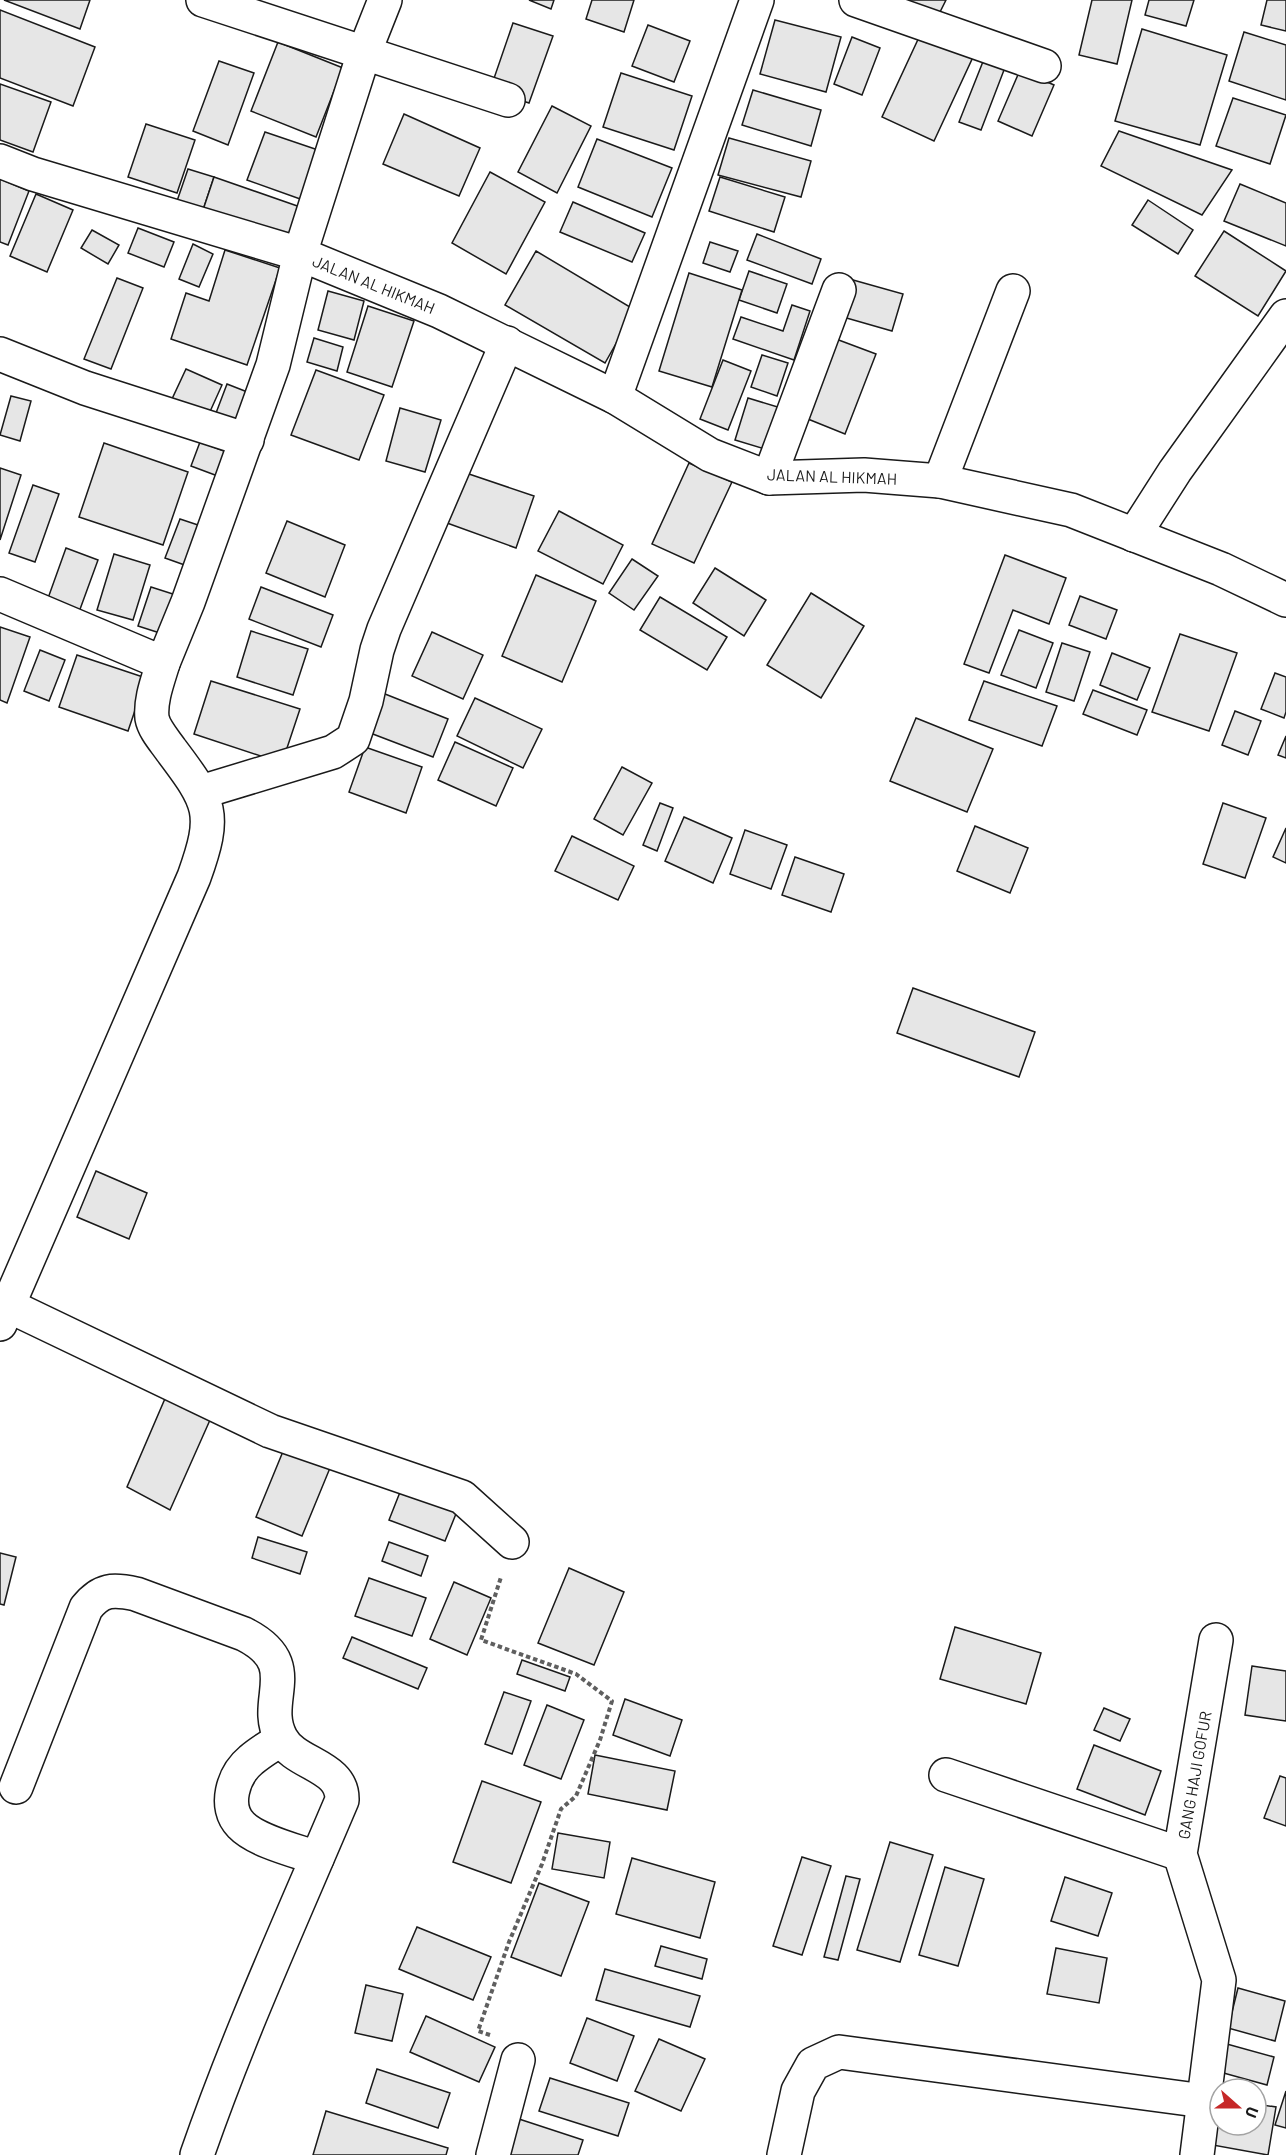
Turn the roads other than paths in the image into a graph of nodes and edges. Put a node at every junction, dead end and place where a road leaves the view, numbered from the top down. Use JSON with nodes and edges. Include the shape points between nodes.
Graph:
{"nodes":[{"id":1,"x":203,"y":0,"type":"edge"},
{"id":2,"x":385,"y":0,"type":"edge"},
{"id":3,"x":757,"y":0,"type":"edge"},
{"id":4,"x":856,"y":0,"type":"edge"},
{"id":5,"x":364,"y":53,"type":"junction"},
{"id":6,"x":1044,"y":66,"type":"dead end"},
{"id":7,"x":508,"y":100,"type":"dead end"},
{"id":8,"x":0,"y":161,"type":"edge"},
{"id":9,"x":300,"y":254,"type":"junction"},
{"id":10,"x":839,"y":290,"type":"dead end"},
{"id":11,"x":1013,"y":291,"type":"dead end"},
{"id":12,"x":1286,"y":315,"type":"edge"},
{"id":13,"x":507,"y":343,"type":"junction"},
{"id":14,"x":0,"y":354,"type":"edge"},
{"id":15,"x":615,"y":397,"type":"junction"},
{"id":16,"x":248,"y":440,"type":"junction"},
{"id":17,"x":769,"y":478,"type":"junction"},
{"id":18,"x":940,"y":481,"type":"junction"},
{"id":19,"x":1134,"y":535,"type":"junction"},
{"id":20,"x":0,"y":594,"type":"edge"},
{"id":21,"x":1286,"y":600,"type":"edge"},
{"id":22,"x":163,"y":663,"type":"junction"},
{"id":23,"x":201,"y":792,"type":"junction"},
{"id":24,"x":3,"y":1315,"type":"edge"},
{"id":25,"x":512,"y":1542,"type":"road end"},
{"id":26,"x":1216,"y":1641,"type":"dead end"},
{"id":27,"x":281,"y":1739,"type":"junction"},
{"id":28,"x":946,"y":1775,"type":"dead end"},
{"id":29,"x":16,"y":1787,"type":"dead end"},
{"id":30,"x":1180,"y":1854,"type":"junction"},
{"id":31,"x":317,"y":1858,"type":"junction"},
{"id":32,"x":518,"y":2060,"type":"road end"},
{"id":33,"x":1204,"y":2101,"type":"junction"},
{"id":34,"x":197,"y":2155,"type":"edge"},
{"id":35,"x":493,"y":2155,"type":"edge"},
{"id":36,"x":784,"y":2155,"type":"edge"},
{"id":37,"x":1197,"y":2155,"type":"edge"}],
"edges":[{"from":1,"to":5,"type":"street"},
{"from":2,"to":5,"type":"street"},
{"from":3,"to":15,"type":"street"},
{"from":4,"to":6,"type":"street"},
{"from":5,"to":7,"type":"street"},
{"from":5,"to":9,"type":"street"},
{"from":8,"to":9,"type":"street","name":"JALAN AL HIKMAH","via":[[54,181]]},
{"from":9,"to":13,"type":"street","name":"JALAN AL HIKMAH"},
{"from":9,"to":16,"type":"street","via":[[273,365]]},
{"from":10,"to":17,"type":"street"},
{"from":11,"to":18,"type":"street"},
{"from":12,"to":19,"type":"street"},
{"from":13,"to":15,"type":"street","name":"JALAN AL HIKMAH"},
{"from":13,"to":23,"type":"street","via":[[384,629],[353,739],[333,752]]},
{"from":14,"to":16,"type":"street","via":[[85,388]]},
{"from":15,"to":17,"type":"street","name":"JALAN AL HIKMAH","via":[[711,454]]},
{"from":16,"to":22,"type":"street"},
{"from":17,"to":18,"type":"street","name":"JALAN AL HIKMAH","via":[[864,475]]},
{"from":18,"to":19,"type":"street","name":"JALAN AL HIKMAH","via":[[1071,510]]},
{"from":19,"to":21,"type":"street","name":"JALAN AL HIKMAH"},
{"from":20,"to":22,"type":"street"},
{"from":22,"to":23,"type":"street","via":[[154,693],[152,720]]},
{"from":23,"to":24,"type":"street","via":[[209,822],[194,877]]},
{"from":24,"to":25,"type":"street","via":[[270,1431],[462,1497]]},
{"from":26,"to":30,"type":"street","name":"GANG HAJI GOFUR"},
{"from":27,"to":29,"type":"street","via":[[276,1706],[279,1681],[274,1662],[262,1644],[136,1594],[107,1591],[94,1597],[86,1608]]},
{"from":27,"to":31,"type":"street","via":[[297,1755],[333,1778],[342,1791],[342,1800]]},
{"from":27,"to":31,"type":"street","via":[[250,1760],[240,1773],[231,1797],[233,1813],[242,1826],[265,1840]]},
{"from":28,"to":30,"type":"street"},
{"from":30,"to":33,"type":"street","name":"GANG HAJI GOFUR","via":[[1219,1980]]},
{"from":31,"to":34,"type":"street"},
{"from":32,"to":35,"type":"street"},
{"from":33,"to":36,"type":"street","via":[[839,2052],[813,2064],[798,2091]]},
{"from":33,"to":37,"type":"street","name":"GANG HAJI GOFUR"}]}
